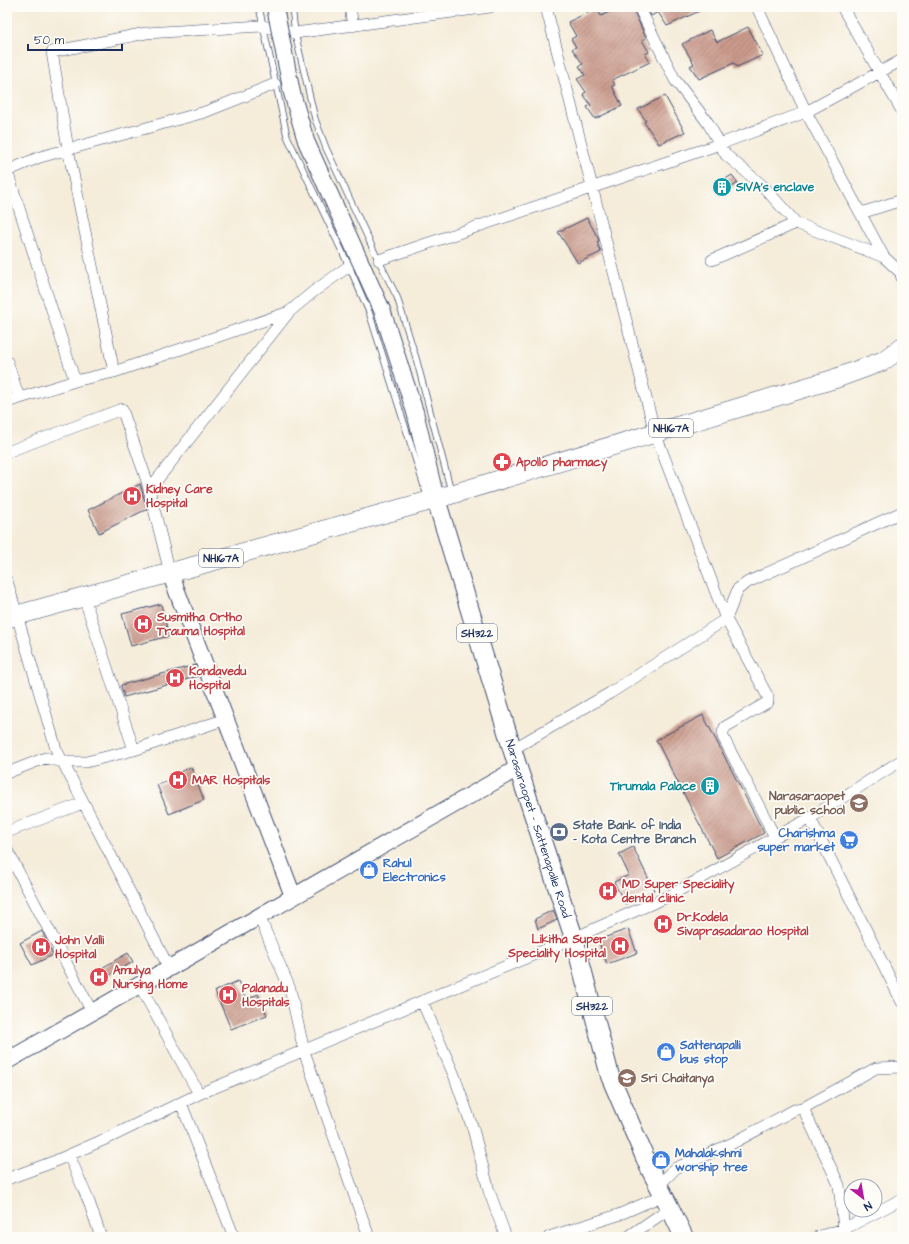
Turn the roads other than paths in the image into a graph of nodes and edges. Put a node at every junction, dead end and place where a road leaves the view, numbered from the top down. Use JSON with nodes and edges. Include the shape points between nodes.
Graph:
{"nodes":[{"id":1,"x":258,"y":7,"type":"edge"},
{"id":2,"x":275,"y":7,"type":"edge"},
{"id":3,"x":292,"y":7,"type":"edge"},
{"id":4,"x":350,"y":7,"type":"edge"},
{"id":5,"x":490,"y":7,"type":"edge"},
{"id":6,"x":546,"y":7,"type":"edge"},
{"id":7,"x":639,"y":7,"type":"edge"},
{"id":8,"x":757,"y":7,"type":"edge"},
{"id":9,"x":842,"y":7,"type":"edge"},
{"id":10,"x":262,"y":26,"type":"junction"},
{"id":11,"x":352,"y":26,"type":"junction"},
{"id":12,"x":295,"y":33,"type":"junction"},
{"id":13,"x":902,"y":60,"type":"edge"},
{"id":14,"x":879,"y":72,"type":"junction"},
{"id":15,"x":275,"y":84,"type":"junction"},
{"id":16,"x":902,"y":111,"type":"edge"},
{"id":17,"x":806,"y":112,"type":"junction"},
{"id":18,"x":720,"y":144,"type":"junction"},
{"id":19,"x":68,"y":149,"type":"junction"},
{"id":20,"x":7,"y":171,"type":"edge"},
{"id":21,"x":593,"y":188,"type":"junction"},
{"id":22,"x":902,"y":200,"type":"edge"},
{"id":23,"x":861,"y":213,"type":"junction"},
{"id":24,"x":796,"y":223,"type":"junction"},
{"id":25,"x":884,"y":257,"type":"junction"},
{"id":26,"x":379,"y":260,"type":"junction"},
{"id":27,"x":712,"y":260,"type":"dead end"},
{"id":28,"x":349,"y":266,"type":"junction"},
{"id":29,"x":902,"y":278,"type":"edge"},
{"id":30,"x":289,"y":312,"type":"junction"},
{"id":31,"x":902,"y":347,"type":"edge"},
{"id":32,"x":7,"y":361,"type":"edge"},
{"id":33,"x":114,"y":372,"type":"junction"},
{"id":34,"x":75,"y":380,"type":"junction"},
{"id":35,"x":19,"y":398,"type":"junction"},
{"id":36,"x":7,"y":402,"type":"edge"},
{"id":37,"x":655,"y":432,"type":"junction"},
{"id":38,"x":7,"y":452,"type":"edge"},
{"id":39,"x":149,"y":490,"type":"junction"},
{"id":40,"x":439,"y":498,"type":"junction"},
{"id":41,"x":902,"y":512,"type":"edge"},
{"id":42,"x":170,"y":573,"type":"junction"},
{"id":43,"x":7,"y":581,"type":"edge"},
{"id":44,"x":84,"y":597,"type":"junction"},
{"id":45,"x":12,"y":617,"type":"edge"},
{"id":46,"x":726,"y":618,"type":"junction"},
{"id":47,"x":226,"y":719,"type":"junction"},
{"id":48,"x":513,"y":749,"type":"junction"},
{"id":49,"x":134,"y":750,"type":"junction"},
{"id":50,"x":902,"y":760,"type":"edge"},
{"id":51,"x":64,"y":762,"type":"junction"},
{"id":52,"x":518,"y":768,"type":"junction"},
{"id":53,"x":7,"y":773,"type":"edge"},
{"id":54,"x":83,"y":803,"type":"junction"},
{"id":55,"x":810,"y":818,"type":"junction"},
{"id":56,"x":7,"y":832,"type":"edge"},
{"id":57,"x":775,"y":837,"type":"junction"},
{"id":58,"x":7,"y":850,"type":"edge"},
{"id":59,"x":294,"y":896,"type":"junction"},
{"id":60,"x":258,"y":916,"type":"junction"},
{"id":61,"x":574,"y":938,"type":"junction"},
{"id":62,"x":168,"y":968,"type":"junction"},
{"id":63,"x":139,"y":984,"type":"junction"},
{"id":64,"x":422,"y":1001,"type":"junction"},
{"id":65,"x":902,"y":1002,"type":"edge"},
{"id":66,"x":92,"y":1012,"type":"junction"},
{"id":67,"x":304,"y":1051,"type":"junction"},
{"id":68,"x":9,"y":1055,"type":"edge"},
{"id":69,"x":902,"y":1067,"type":"edge"},
{"id":70,"x":199,"y":1094,"type":"junction"},
{"id":71,"x":181,"y":1102,"type":"junction"},
{"id":72,"x":803,"y":1108,"type":"junction"},
{"id":73,"x":69,"y":1155,"type":"junction"},
{"id":74,"x":7,"y":1179,"type":"edge"},
{"id":75,"x":664,"y":1196,"type":"junction"},
{"id":76,"x":902,"y":1199,"type":"edge"},
{"id":77,"x":846,"y":1233,"type":"edge"},
{"id":78,"x":101,"y":1237,"type":"edge"},
{"id":79,"x":234,"y":1237,"type":"edge"},
{"id":80,"x":369,"y":1237,"type":"edge"},
{"id":81,"x":506,"y":1237,"type":"edge"},
{"id":82,"x":549,"y":1237,"type":"edge"},
{"id":83,"x":628,"y":1237,"type":"edge"},
{"id":84,"x":684,"y":1237,"type":"edge"},
{"id":85,"x":817,"y":1237,"type":"edge"}],
"edges":[{"from":1,"to":10,"type":"lane"},
{"from":2,"to":40,"type":"main road","name":"Narasaraopet - Sattenapalle Road","bridge":true,"via":[[292,93],[306,141],[382,310]]},
{"from":3,"to":12,"type":"lane"},
{"from":4,"to":11,"type":"street"},
{"from":5,"to":11,"type":"street"},
{"from":6,"to":21,"type":"street"},
{"from":7,"to":18,"type":"street","via":[[675,80],[708,123]]},
{"from":8,"to":17,"type":"street"},
{"from":9,"to":14,"type":"street"},
{"from":10,"to":12,"type":"street"},
{"from":10,"to":15,"type":"lane"},
{"from":10,"to":19,"type":"street","via":[[146,33],[52,52]]},
{"from":11,"to":12,"type":"street"},
{"from":12,"to":26,"type":"lane","via":[[315,119]]},
{"from":13,"to":14,"type":"street"},
{"from":14,"to":16,"type":"street"},
{"from":14,"to":17,"type":"street"},
{"from":15,"to":19,"type":"street","via":[[205,112]]},
{"from":15,"to":28,"type":"lane","via":[[287,136]]},
{"from":17,"to":18,"type":"street"},
{"from":17,"to":23,"type":"street"},
{"from":18,"to":21,"type":"street"},
{"from":18,"to":24,"type":"street","via":[[726,155],[763,186]]},
{"from":19,"to":20,"type":"street"},
{"from":19,"to":33,"type":"street"},
{"from":20,"to":34,"type":"street"},
{"from":21,"to":26,"type":"street"},
{"from":21,"to":37,"type":"street"},
{"from":22,"to":23,"type":"street"},
{"from":23,"to":25,"type":"street"},
{"from":24,"to":25,"type":"street"},
{"from":24,"to":27,"type":"street"},
{"from":25,"to":29,"type":"street","via":[[900,272]]},
{"from":26,"to":40,"type":"lane","via":[[397,297],[416,358]]},
{"from":28,"to":30,"type":"street"},
{"from":28,"to":40,"type":"lane","via":[[369,312]]},
{"from":30,"to":33,"type":"street"},
{"from":30,"to":39,"type":"street"},
{"from":31,"to":37,"type":"highway","number":"NH167A","via":[[883,361],[834,379]]},
{"from":32,"to":35,"type":"street"},
{"from":33,"to":34,"type":"street"},
{"from":34,"to":35,"type":"street"},
{"from":35,"to":36,"type":"street"},
{"from":37,"to":40,"type":"highway","number":"NH167A"},
{"from":37,"to":46,"type":"street"},
{"from":38,"to":39,"type":"street","via":[[122,409]]},
{"from":39,"to":42,"type":"street"},
{"from":40,"to":42,"type":"highway","number":"NH167A"},
{"from":40,"to":48,"type":"main road","name":"Narasaraopet - Sattenapalle Road","number":"SH322"},
{"from":41,"to":46,"type":"street","via":[[748,582],[738,589]]},
{"from":42,"to":44,"type":"highway","number":"NH167A"},
{"from":42,"to":47,"type":"main road"},
{"from":43,"to":45,"type":"street"},
{"from":44,"to":45,"type":"highway","number":"NH167A"},
{"from":44,"to":49,"type":"street"},
{"from":45,"to":51,"type":"street","via":[[56,749]]},
{"from":46,"to":48,"type":"street","via":[[610,692]]},
{"from":46,"to":57,"type":"street","via":[[768,696],[768,702],[725,727],[723,737]]},
{"from":47,"to":49,"type":"street"},
{"from":47,"to":59,"type":"main road"},
{"from":48,"to":52,"type":"main road","name":"Narasaraopet - Sattenapalle Road","number":"SH322"},
{"from":49,"to":51,"type":"street","via":[[86,762]]},
{"from":50,"to":55,"type":"street"},
{"from":51,"to":53,"type":"street","via":[[45,758]]},
{"from":51,"to":54,"type":"street"},
{"from":52,"to":59,"type":"main road"},
{"from":52,"to":61,"type":"main road","name":"Narasaraopet - Sattenapalle Road","number":"SH322"},
{"from":54,"to":56,"type":"street"},
{"from":54,"to":62,"type":"street"},
{"from":55,"to":57,"type":"street"},
{"from":55,"to":65,"type":"street"},
{"from":57,"to":61,"type":"street","via":[[669,896]]},
{"from":58,"to":66,"type":"street"},
{"from":59,"to":60,"type":"main road"},
{"from":60,"to":62,"type":"main road"},
{"from":60,"to":67,"type":"street","via":[[290,989]]},
{"from":61,"to":64,"type":"street"},
{"from":61,"to":75,"type":"main road","name":"Narasaraopet - Sattenapalle Road","number":"SH322","via":[[610,1076]]},
{"from":62,"to":63,"type":"main road"},
{"from":63,"to":66,"type":"main road"},
{"from":63,"to":70,"type":"street"},
{"from":64,"to":67,"type":"street"},
{"from":64,"to":81,"type":"street","via":[[454,1075],[473,1129],[489,1191]]},
{"from":66,"to":68,"type":"main road"},
{"from":67,"to":70,"type":"street"},
{"from":67,"to":80,"type":"street"},
{"from":69,"to":72,"type":"street","via":[[876,1068]]},
{"from":70,"to":71,"type":"street"},
{"from":71,"to":73,"type":"street"},
{"from":71,"to":79,"type":"street"},
{"from":72,"to":75,"type":"street","via":[[796,1109],[733,1143],[676,1168]]},
{"from":72,"to":77,"type":"street","via":[[839,1186]]},
{"from":73,"to":74,"type":"street"},
{"from":73,"to":78,"type":"street"},
{"from":75,"to":82,"type":"street","via":[[618,1215]]},
{"from":75,"to":83,"type":"street"},
{"from":75,"to":84,"type":"main road","name":"Narasaraopet - Sattenapalle Road","number":"SH322"},
{"from":76,"to":77,"type":"street"},
{"from":77,"to":85,"type":"street"}]}
